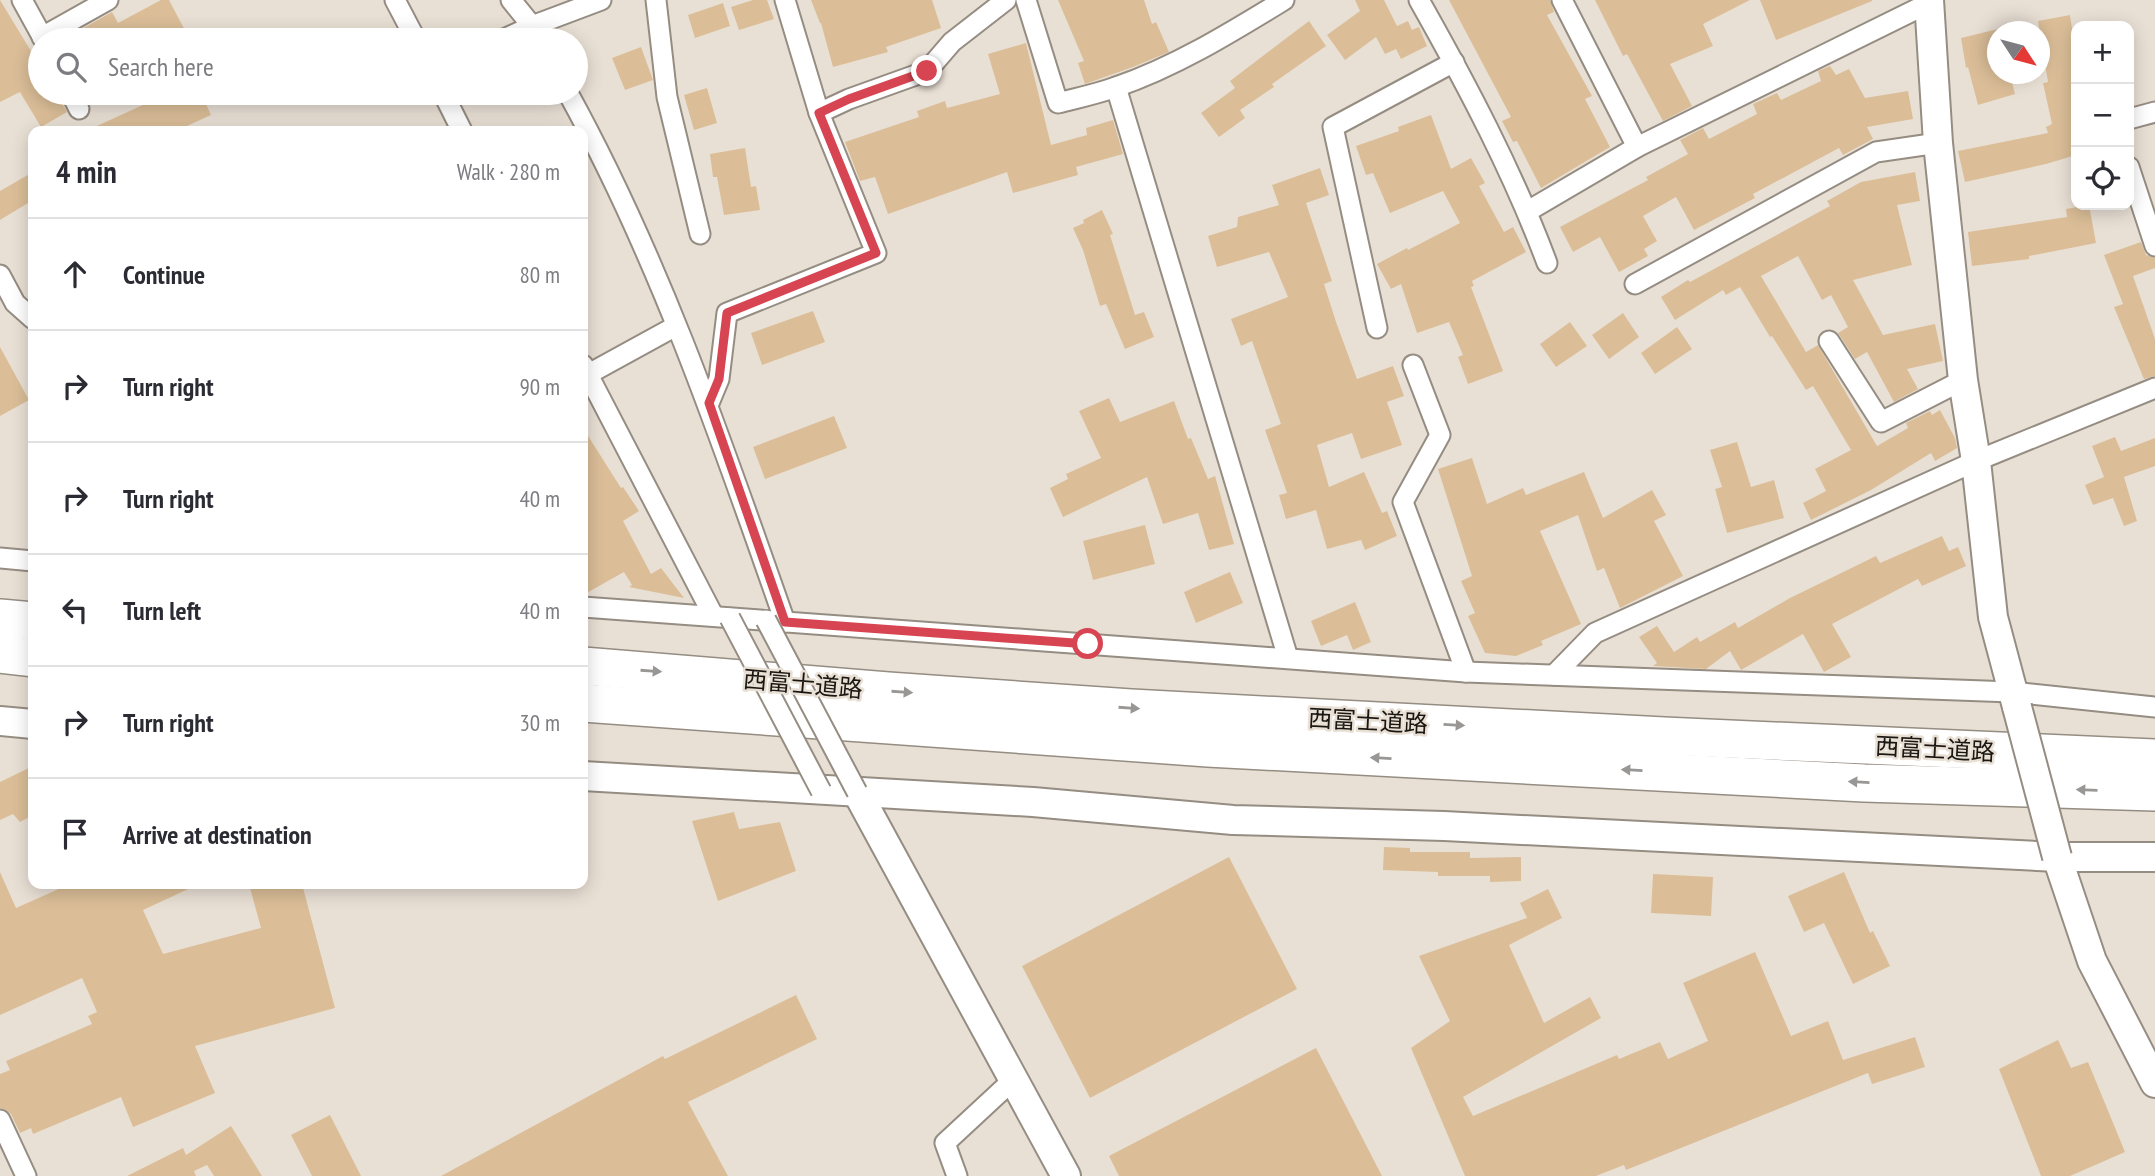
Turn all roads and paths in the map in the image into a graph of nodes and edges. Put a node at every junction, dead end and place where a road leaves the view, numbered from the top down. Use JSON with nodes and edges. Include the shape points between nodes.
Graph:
{"nodes":[{"id":1,"x":22,"y":0,"type":"edge"},
{"id":2,"x":108,"y":0,"type":"edge"},
{"id":3,"x":395,"y":0,"type":"edge"},
{"id":4,"x":511,"y":0,"type":"edge"},
{"id":5,"x":601,"y":0,"type":"edge"},
{"id":6,"x":656,"y":0,"type":"edge"},
{"id":7,"x":785,"y":0,"type":"edge"},
{"id":8,"x":1006,"y":0,"type":"edge"},
{"id":9,"x":1026,"y":0,"type":"edge"},
{"id":10,"x":1283,"y":0,"type":"edge"},
{"id":11,"x":1419,"y":0,"type":"edge"},
{"id":12,"x":1562,"y":0,"type":"edge"},
{"id":13,"x":1929,"y":1,"type":"edge"},
{"id":14,"x":37,"y":28,"type":"edge"},
{"id":15,"x":61,"y":28,"type":"edge"},
{"id":16,"x":409,"y":28,"type":"edge"},
{"id":17,"x":532,"y":28,"type":"edge"},
{"id":18,"x":546,"y":28,"type":"edge"},
{"id":19,"x":1454,"y":62,"type":"junction"},
{"id":20,"x":1116,"y":87,"type":"junction"},
{"id":21,"x":449,"y":105,"type":"edge"},
{"id":22,"x":574,"y":105,"type":"edge"},
{"id":23,"x":2155,"y":112,"type":"edge"},
{"id":24,"x":819,"y":113,"type":"junction"},
{"id":25,"x":2134,"y":118,"type":"edge"},
{"id":26,"x":460,"y":126,"type":"edge"},
{"id":27,"x":584,"y":126,"type":"edge"},
{"id":28,"x":588,"y":135,"type":"edge"},
{"id":29,"x":1938,"y":143,"type":"junction"},
{"id":30,"x":1637,"y":147,"type":"junction"},
{"id":31,"x":2134,"y":182,"type":"edge"},
{"id":32,"x":1528,"y":211,"type":"junction"},
{"id":33,"x":700,"y":233,"type":"dead end"},
{"id":34,"x":2155,"y":246,"type":"edge"},
{"id":35,"x":1547,"y":262,"type":"dead end"},
{"id":36,"x":0,"y":275,"type":"edge"},
{"id":37,"x":1635,"y":284,"type":"dead end"},
{"id":38,"x":28,"y":315,"type":"edge"},
{"id":39,"x":676,"y":326,"type":"junction"},
{"id":40,"x":1377,"y":328,"type":"dead end"},
{"id":41,"x":1829,"y":341,"type":"dead end"},
{"id":42,"x":1413,"y":365,"type":"dead end"},
{"id":43,"x":588,"y":370,"type":"edge"},
{"id":44,"x":588,"y":379,"type":"edge"},
{"id":45,"x":1963,"y":380,"type":"junction"},
{"id":46,"x":2155,"y":388,"type":"edge"},
{"id":47,"x":709,"y":403,"type":"junction"},
{"id":48,"x":1976,"y":461,"type":"junction"},
{"id":49,"x":0,"y":558,"type":"edge"},
{"id":50,"x":28,"y":561,"type":"edge"},
{"id":51,"x":588,"y":607,"type":"edge"},
{"id":52,"x":722,"y":617,"type":"junction"},
{"id":53,"x":0,"y":618,"type":"edge"},
{"id":54,"x":765,"y":620,"type":"junction"},
{"id":55,"x":28,"y":621,"type":"edge"},
{"id":56,"x":785,"y":622,"type":"junction"},
{"id":57,"x":0,"y":654,"type":"edge"},
{"id":58,"x":28,"y":657,"type":"edge"},
{"id":59,"x":1289,"y":658,"type":"junction"},
{"id":60,"x":588,"y":666,"type":"edge"},
{"id":61,"x":1466,"y":672,"type":"junction"},
{"id":62,"x":1554,"y":675,"type":"junction"},
{"id":63,"x":2015,"y":700,"type":"junction"},
{"id":64,"x":588,"y":703,"type":"edge"},
{"id":65,"x":2155,"y":707,"type":"edge"},
{"id":66,"x":0,"y":721,"type":"edge"},
{"id":67,"x":28,"y":724,"type":"edge"},
{"id":68,"x":2155,"y":758,"type":"edge"},
{"id":69,"x":588,"y":776,"type":"edge"},
{"id":70,"x":821,"y":792,"type":"junction"},
{"id":71,"x":857,"y":792,"type":"junction"},
{"id":72,"x":2155,"y":792,"type":"edge"},
{"id":73,"x":2057,"y":857,"type":"junction"},
{"id":74,"x":2155,"y":857,"type":"edge"},
{"id":75,"x":1013,"y":1080,"type":"junction"},
{"id":76,"x":2155,"y":1083,"type":"edge"},
{"id":77,"x":0,"y":1120,"type":"edge"},
{"id":78,"x":26,"y":1176,"type":"edge"},
{"id":79,"x":957,"y":1176,"type":"edge"},
{"id":80,"x":1066,"y":1176,"type":"edge"}],
"edges":[{"from":1,"to":14,"type":"street"},
{"from":2,"to":15,"type":"street"},
{"from":3,"to":16,"type":"street"},
{"from":4,"to":17,"type":"street"},
{"from":5,"to":18,"type":"street"},
{"from":6,"to":33,"type":"street","via":[[667,97]]},
{"from":7,"to":24,"type":"street"},
{"from":8,"to":24,"type":"street","via":[[952,42],[927,71]]},
{"from":9,"to":20,"type":"street","via":[[1058,103]]},
{"from":10,"to":20,"type":"street","via":[[1224,36]]},
{"from":11,"to":19,"type":"street"},
{"from":12,"to":30,"type":"street"},
{"from":13,"to":29,"type":"street"},
{"from":13,"to":30,"type":"street"},
{"from":19,"to":32,"type":"street"},
{"from":19,"to":40,"type":"street","via":[[1333,127]]},
{"from":20,"to":59,"type":"street"},
{"from":21,"to":26,"type":"street"},
{"from":22,"to":27,"type":"street"},
{"from":23,"to":25,"type":"street"},
{"from":24,"to":47,"type":"street","via":[[876,253],[727,313],[719,379]]},
{"from":28,"to":39,"type":"street"},
{"from":29,"to":37,"type":"street","via":[[1876,152]]},
{"from":29,"to":45,"type":"street"},
{"from":30,"to":32,"type":"street"},
{"from":31,"to":34,"type":"street"},
{"from":32,"to":35,"type":"street"},
{"from":36,"to":38,"type":"street","via":[[15,303]]},
{"from":39,"to":43,"type":"street"},
{"from":39,"to":47,"type":"street"},
{"from":41,"to":45,"type":"street","via":[[1881,422]]},
{"from":42,"to":61,"type":"street","via":[[1440,435],[1403,502]]},
{"from":44,"to":52,"type":"street"},
{"from":45,"to":48,"type":"street"},
{"from":46,"to":48,"type":"street"},
{"from":47,"to":56,"type":"street"},
{"from":48,"to":62,"type":"street","via":[[1595,634]]},
{"from":48,"to":63,"type":"street","via":[[1993,617]]},
{"from":49,"to":50,"type":"street"},
{"from":51,"to":52,"type":"street"},
{"from":52,"to":54,"type":"street"},
{"from":52,"to":70,"type":"street","bridge":true},
{"from":53,"to":55,"type":"highway"},
{"from":54,"to":56,"type":"street"},
{"from":54,"to":71,"type":"street","bridge":true},
{"from":56,"to":59,"type":"street"},
{"from":57,"to":58,"type":"highway"},
{"from":59,"to":61,"type":"street"},
{"from":60,"to":68,"type":"highway","name":"西富士道路","one_way":true,"via":[[1131,708]]},
{"from":61,"to":62,"type":"street"},
{"from":62,"to":63,"type":"street"},
{"from":63,"to":65,"type":"street"},
{"from":63,"to":73,"type":"street","bridge":true},
{"from":72,"to":64,"type":"highway","name":"西富士道路","one_way":true,"via":[[1864,783],[1208,748]]},
{"from":66,"to":67,"type":"street"},
{"from":69,"to":70,"type":"street"},
{"from":70,"to":71,"type":"street"},
{"from":71,"to":73,"type":"street","via":[[1233,820]]},
{"from":71,"to":75,"type":"street"},
{"from":73,"to":74,"type":"street"},
{"from":73,"to":76,"type":"street","via":[[2092,961]]},
{"from":75,"to":79,"type":"street","via":[[945,1143]]},
{"from":75,"to":80,"type":"street"},
{"from":77,"to":78,"type":"street"}]}
